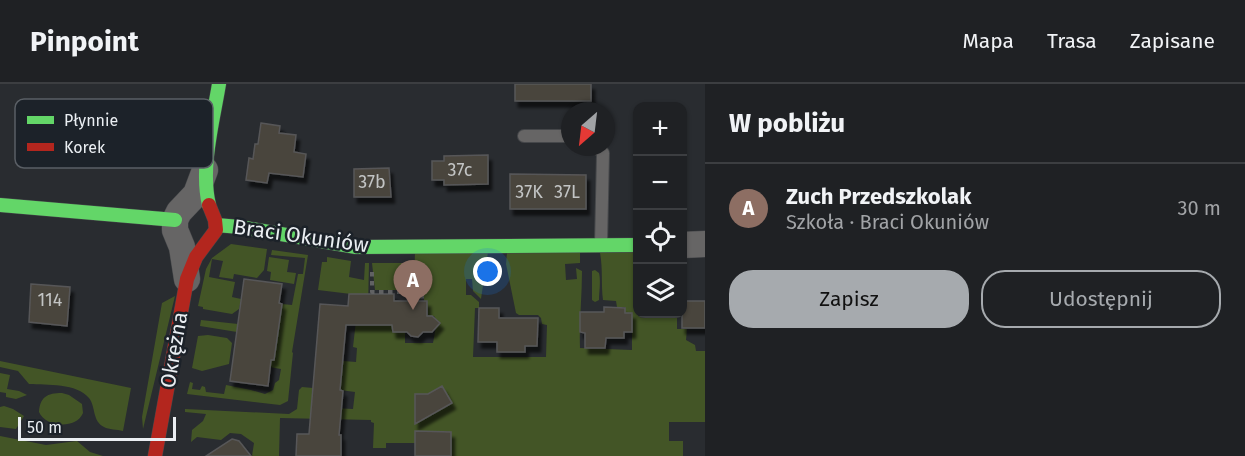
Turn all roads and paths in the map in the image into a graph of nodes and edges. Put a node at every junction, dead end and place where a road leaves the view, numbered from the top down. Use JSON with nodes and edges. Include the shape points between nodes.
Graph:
{"nodes":[{"id":1,"x":219,"y":84,"type":"edge"},
{"id":2,"x":213,"y":124,"type":"edge"},
{"id":3,"x":524,"y":136,"type":"dead end"},
{"id":4,"x":561,"y":136,"type":"edge"},
{"id":5,"x":603,"y":156,"type":"edge"},
{"id":6,"x":206,"y":170,"type":"joint"},
{"id":7,"x":0,"y":204,"type":"edge"},
{"id":8,"x":180,"y":222,"type":"junction"},
{"id":9,"x":211,"y":227,"type":"junction"},
{"id":10,"x":687,"y":244,"type":"edge"},
{"id":11,"x":705,"y":244,"type":"edge"},
{"id":12,"x":601,"y":245,"type":"junction"},
{"id":13,"x":633,"y":245,"type":"edge"},
{"id":14,"x":412,"y":263,"type":"dead end"},
{"id":15,"x":372,"y":267,"type":"dead end"},
{"id":16,"x":187,"y":279,"type":"junction"},
{"id":17,"x":412,"y":292,"type":"junction"},
{"id":18,"x":422,"y":298,"type":"dead end"},
{"id":19,"x":155,"y":456,"type":"edge"}],
"edges":[{"from":1,"to":2,"type":"street"},
{"from":3,"to":4,"type":"lane"},
{"from":5,"to":12,"type":"lane"},
{"from":6,"to":8,"type":"street"},
{"from":6,"to":9,"type":"street"},
{"from":7,"to":8,"type":"street"},
{"from":8,"to":9,"type":"street","via":[[199,205]]},
{"from":8,"to":9,"type":"street","via":[[191,246]]},
{"from":8,"to":16,"type":"street","name":"Okrężna"},
{"from":9,"to":12,"type":"street","name":"Braci Okuniów","via":[[240,227],[356,247]]},
{"from":9,"to":16,"type":"street","name":"Okrężna"},
{"from":10,"to":11,"type":"street"},
{"from":12,"to":13,"type":"street","name":"Braci Okuniów"},
{"from":14,"to":17,"type":"path"},
{"from":15,"to":17,"type":"path","via":[[372,292]]},
{"from":16,"to":19,"type":"street","name":"Okrężna"},
{"from":17,"to":18,"type":"path","via":[[422,292]]}]}
